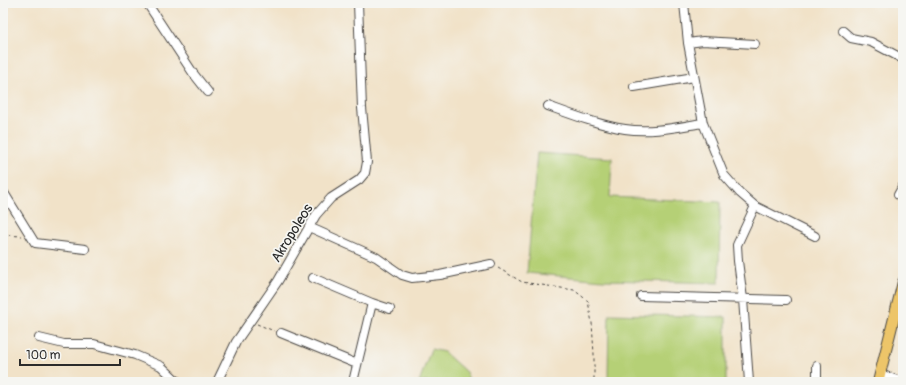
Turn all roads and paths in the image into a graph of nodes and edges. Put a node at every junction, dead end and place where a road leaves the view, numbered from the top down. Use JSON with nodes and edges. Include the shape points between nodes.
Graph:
{"nodes":[{"id":1,"x":147,"y":3,"type":"edge"},
{"id":2,"x":358,"y":3,"type":"edge"},
{"id":3,"x":684,"y":3,"type":"edge"},
{"id":4,"x":843,"y":32,"type":"dead end"},
{"id":5,"x":688,"y":43,"type":"junction"},
{"id":6,"x":755,"y":44,"type":"dead end"},
{"id":7,"x":903,"y":59,"type":"edge"},
{"id":8,"x":694,"y":77,"type":"junction"},
{"id":9,"x":634,"y":87,"type":"dead end"},
{"id":10,"x":208,"y":92,"type":"dead end"},
{"id":11,"x":548,"y":106,"type":"dead end"},
{"id":12,"x":703,"y":123,"type":"junction"},
{"id":13,"x":903,"y":186,"type":"edge"},
{"id":14,"x":3,"y":191,"type":"edge"},
{"id":15,"x":898,"y":195,"type":"dead end"},
{"id":16,"x":754,"y":206,"type":"junction"},
{"id":17,"x":309,"y":227,"type":"junction"},
{"id":18,"x":3,"y":235,"type":"edge"},
{"id":19,"x":815,"y":236,"type":"dead end"},
{"id":20,"x":31,"y":237,"type":"junction"},
{"id":21,"x":85,"y":250,"type":"dead end"},
{"id":22,"x":491,"y":264,"type":"joint"},
{"id":23,"x":313,"y":278,"type":"dead end"},
{"id":24,"x":903,"y":282,"type":"edge"},
{"id":25,"x":641,"y":296,"type":"dead end"},
{"id":26,"x":743,"y":299,"type":"junction"},
{"id":27,"x":786,"y":300,"type":"dead end"},
{"id":28,"x":372,"y":303,"type":"junction"},
{"id":29,"x":390,"y":309,"type":"dead end"},
{"id":30,"x":250,"y":321,"type":"junction"},
{"id":31,"x":280,"y":333,"type":"joint"},
{"id":32,"x":39,"y":338,"type":"dead end"},
{"id":33,"x":357,"y":364,"type":"junction"},
{"id":34,"x":817,"y":366,"type":"dead end"},
{"id":35,"x":879,"y":378,"type":"edge"},
{"id":36,"x":178,"y":382,"type":"edge"},
{"id":37,"x":217,"y":382,"type":"edge"},
{"id":38,"x":352,"y":382,"type":"edge"},
{"id":39,"x":594,"y":382,"type":"edge"},
{"id":40,"x":749,"y":382,"type":"edge"},
{"id":41,"x":817,"y":382,"type":"edge"},
{"id":42,"x":903,"y":382,"type":"edge"}],
"edges":[{"from":1,"to":10,"type":"street"},
{"from":2,"to":17,"type":"street","name":"Akropoleos","via":[[366,168],[359,180],[326,203]]},
{"from":3,"to":5,"type":"street"},
{"from":4,"to":7,"type":"street","via":[[851,38],[871,42]]},
{"from":5,"to":6,"type":"street","via":[[703,41]]},
{"from":5,"to":8,"type":"street"},
{"from":8,"to":9,"type":"street"},
{"from":8,"to":12,"type":"street"},
{"from":11,"to":12,"type":"street","via":[[626,129],[659,129]]},
{"from":12,"to":16,"type":"street","via":[[724,175]]},
{"from":13,"to":15,"type":"street"},
{"from":14,"to":20,"type":"street"},
{"from":16,"to":19,"type":"street"},
{"from":16,"to":26,"type":"street","via":[[737,245]]},
{"from":17,"to":22,"type":"street","via":[[376,257],[402,275],[412,278]]},
{"from":17,"to":30,"type":"street","name":"Akropoleos","via":[[278,281]]},
{"from":18,"to":20,"type":"path"},
{"from":20,"to":21,"type":"street","via":[[35,243]]},
{"from":22,"to":39,"type":"path","via":[[522,282],[574,290],[588,301],[592,323]]},
{"from":23,"to":28,"type":"street"},
{"from":24,"to":35,"type":"main road"},
{"from":25,"to":26,"type":"street"},
{"from":26,"to":27,"type":"street"},
{"from":26,"to":40,"type":"street"},
{"from":28,"to":29,"type":"street"},
{"from":28,"to":33,"type":"street"},
{"from":30,"to":31,"type":"path"},
{"from":30,"to":37,"type":"street","name":"Akropoleos","via":[[236,342]]},
{"from":31,"to":33,"type":"street"},
{"from":32,"to":36,"type":"street","via":[[64,344],[94,344],[135,355],[161,366]]},
{"from":33,"to":38,"type":"street"},
{"from":34,"to":41,"type":"street"},
{"from":35,"to":42,"type":"street"}]}
